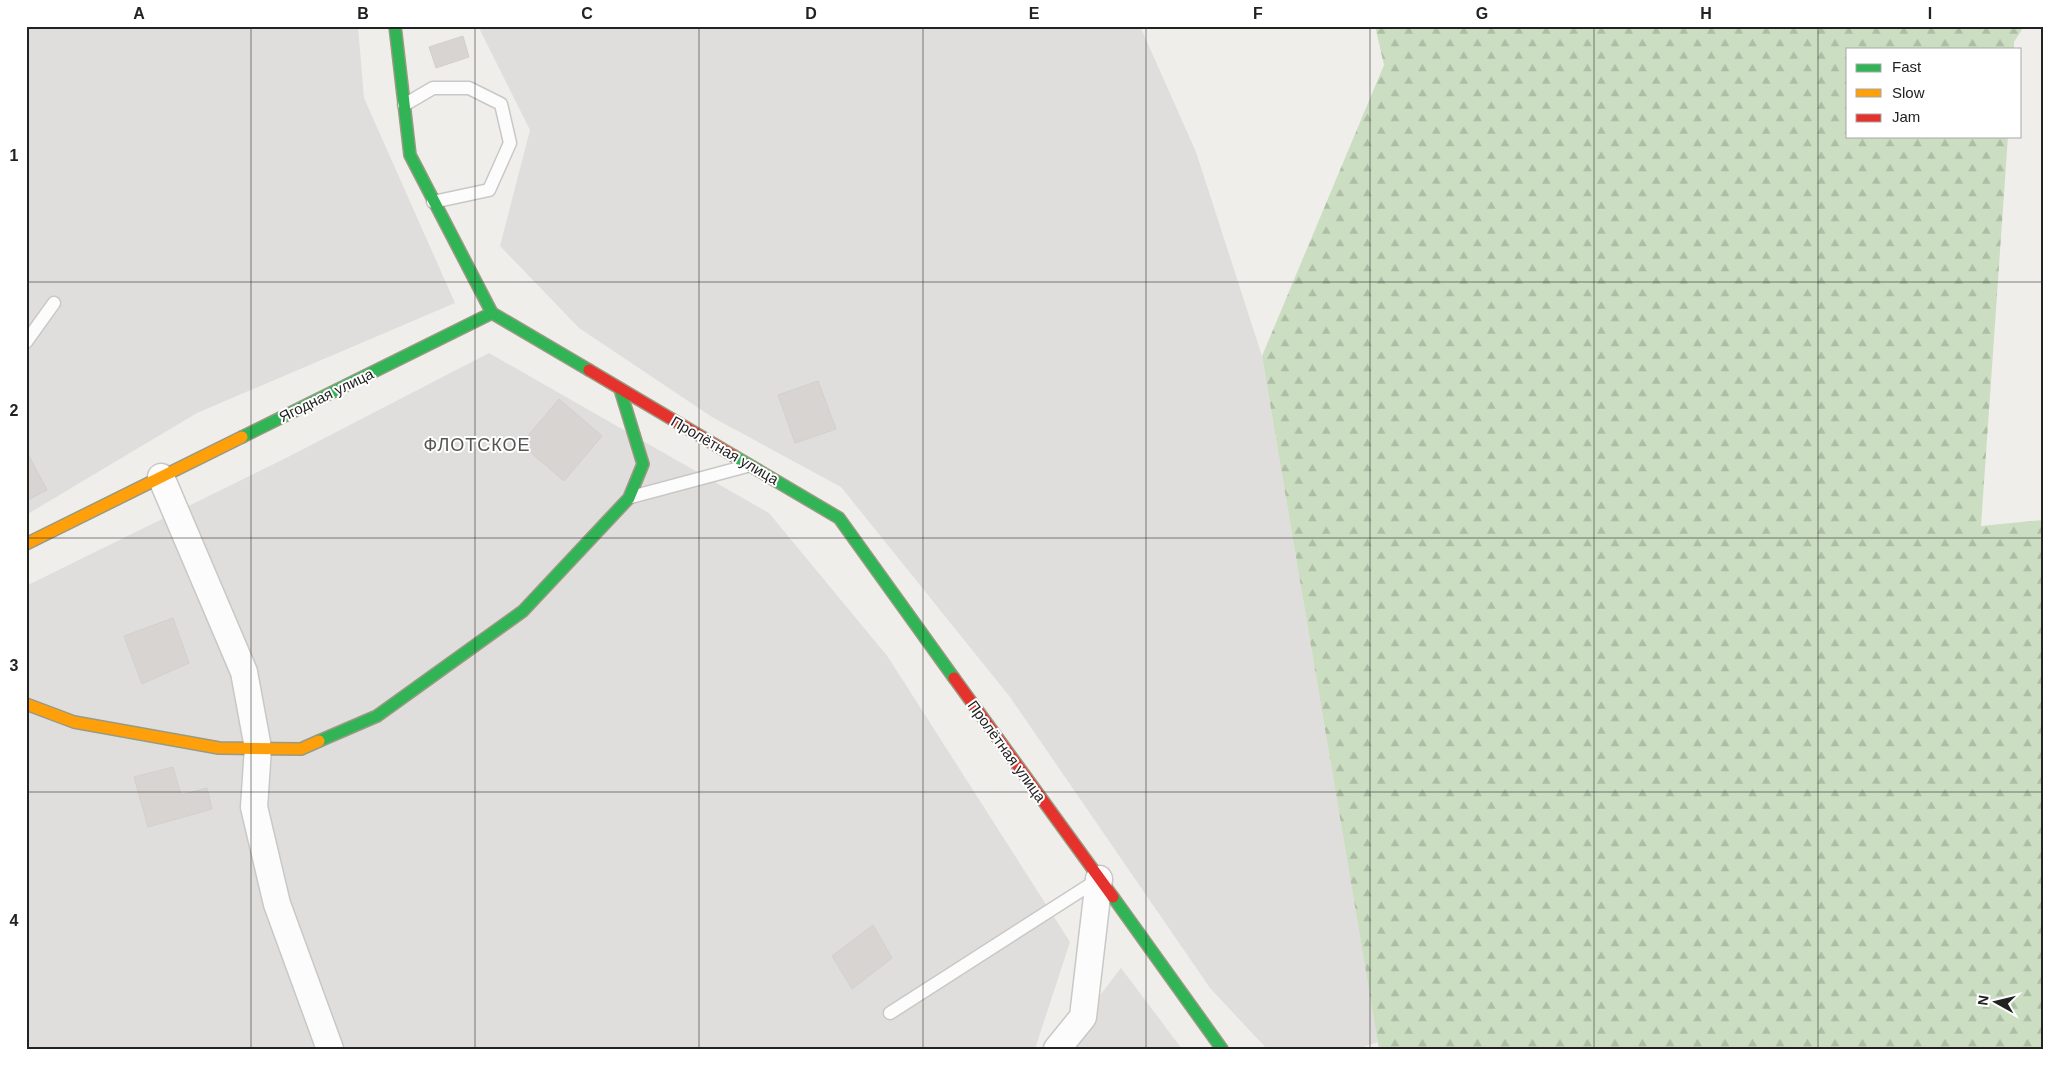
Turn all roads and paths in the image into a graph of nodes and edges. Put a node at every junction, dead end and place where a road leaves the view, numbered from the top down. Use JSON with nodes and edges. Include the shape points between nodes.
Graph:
{"nodes":[{"id":1,"x":395,"y":26,"type":"edge"},
{"id":2,"x":404,"y":105,"type":"junction"},
{"id":3,"x":433,"y":202,"type":"junction"},
{"id":4,"x":54,"y":302,"type":"dead end"},
{"id":5,"x":492,"y":313,"type":"junction"},
{"id":6,"x":26,"y":342,"type":"edge"},
{"id":7,"x":620,"y":389,"type":"junction"},
{"id":8,"x":751,"y":465,"type":"junction"},
{"id":9,"x":161,"y":477,"type":"junction"},
{"id":10,"x":629,"y":498,"type":"junction"},
{"id":11,"x":26,"y":544,"type":"edge"},
{"id":12,"x":26,"y":704,"type":"edge"},
{"id":13,"x":258,"y":748,"type":"junction"},
{"id":14,"x":1099,"y":879,"type":"junction"},
{"id":15,"x":890,"y":1014,"type":"dead end"},
{"id":16,"x":330,"y":1049,"type":"edge"},
{"id":17,"x":1057,"y":1049,"type":"edge"},
{"id":18,"x":1222,"y":1049,"type":"edge"}],
"edges":[{"from":1,"to":2,"type":"street"},
{"from":2,"to":3,"type":"street","via":[[410,155]]},
{"from":2,"to":3,"type":"lane","via":[[433,88],[469,88],[501,104],[510,143],[489,190]]},
{"from":3,"to":5,"type":"street"},
{"from":4,"to":6,"type":"lane"},
{"from":5,"to":7,"type":"street","name":"Пролётная улица"},
{"from":5,"to":9,"type":"street","name":"Ягодная улица"},
{"from":7,"to":8,"type":"street","name":"Пролётная улица"},
{"from":7,"to":10,"type":"street","via":[[643,464]]},
{"from":8,"to":10,"type":"lane"},
{"from":8,"to":14,"type":"street","name":"Пролётная улица","via":[[839,518]]},
{"from":9,"to":11,"type":"street","name":"Ягодная улица"},
{"from":9,"to":13,"type":"street","via":[[244,672]]},
{"from":10,"to":13,"type":"street","via":[[523,611],[377,716],[301,749]]},
{"from":12,"to":13,"type":"street","via":[[84,723],[219,748]]},
{"from":13,"to":16,"type":"street","via":[[254,807],[272,884]]},
{"from":14,"to":15,"type":"lane"},
{"from":14,"to":17,"type":"street","via":[[1083,1017]]},
{"from":14,"to":18,"type":"street","name":"Пролётная улица"}]}
